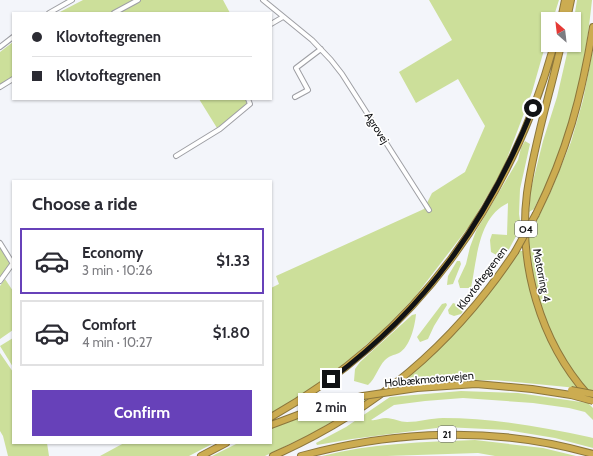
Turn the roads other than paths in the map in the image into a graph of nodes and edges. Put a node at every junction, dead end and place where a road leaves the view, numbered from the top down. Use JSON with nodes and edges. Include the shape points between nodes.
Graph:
{"nodes":[{"id":1,"x":72,"y":0,"type":"edge"},
{"id":2,"x":138,"y":0,"type":"edge"},
{"id":3,"x":263,"y":0,"type":"edge"},
{"id":4,"x":565,"y":0,"type":"edge"},
{"id":5,"x":571,"y":0,"type":"edge"},
{"id":6,"x":51,"y":12,"type":"edge"},
{"id":7,"x":116,"y":12,"type":"edge"},
{"id":8,"x":562,"y":12,"type":"edge"},
{"id":9,"x":568,"y":12,"type":"edge"},
{"id":10,"x":283,"y":17,"type":"junction"},
{"id":11,"x":272,"y":23,"type":"edge"},
{"id":12,"x":593,"y":27,"type":"edge"},
{"id":13,"x":12,"y":38,"type":"edge"},
{"id":14,"x":0,"y":47,"type":"edge"},
{"id":15,"x":321,"y":49,"type":"junction"},
{"id":16,"x":552,"y":52,"type":"edge"},
{"id":17,"x":559,"y":52,"type":"edge"},
{"id":18,"x":12,"y":80,"type":"edge"},
{"id":19,"x":0,"y":87,"type":"edge"},
{"id":20,"x":296,"y":97,"type":"dead end"},
{"id":21,"x":248,"y":100,"type":"edge"},
{"id":22,"x":176,"y":156,"type":"dead end"},
{"id":23,"x":429,"y":210,"type":"dead end"},
{"id":24,"x":0,"y":243,"type":"edge"},
{"id":25,"x":12,"y":262,"type":"edge"},
{"id":26,"x":12,"y":265,"type":"edge"},
{"id":27,"x":0,"y":281,"type":"edge"},
{"id":28,"x":571,"y":393,"type":"junction"},
{"id":29,"x":593,"y":394,"type":"edge"},
{"id":30,"x":593,"y":401,"type":"edge"},
{"id":31,"x":272,"y":416,"type":"edge"},
{"id":32,"x":272,"y":424,"type":"edge"},
{"id":33,"x":224,"y":444,"type":"edge"},
{"id":34,"x":593,"y":454,"type":"edge"},
{"id":35,"x":201,"y":456,"type":"edge"},
{"id":36,"x":273,"y":456,"type":"edge"},
{"id":37,"x":301,"y":456,"type":"edge"}],
"edges":[{"from":1,"to":6,"type":"street"},
{"from":2,"to":7,"type":"street"},
{"from":3,"to":10,"type":"street","name":"Agrovej"},
{"from":4,"to":8,"type":"highway"},
{"from":5,"to":9,"type":"highway"},
{"from":10,"to":11,"type":"street"},
{"from":10,"to":15,"type":"street","name":"Agrovej"},
{"from":12,"to":36,"type":"highway","name":"Klovtoftegrenen","bridge":true,"via":[[574,119],[554,176],[515,252],[486,292],[466,317],[410,372],[345,419]]},
{"from":13,"to":14,"type":"street"},
{"from":15,"to":20,"type":"street","via":[[296,68],[308,90]]},
{"from":15,"to":23,"type":"street","name":"Agrovej","via":[[342,74]]},
{"from":16,"to":31,"type":"highway","via":[[533,108],[511,161],[477,222],[448,264],[408,311],[367,350],[315,391]]},
{"from":17,"to":30,"type":"highway","name":"Motorring 4","number":"O4","via":[[530,177],[526,246],[531,282],[543,320],[562,358]]},
{"from":18,"to":19,"type":"street"},
{"from":21,"to":22,"type":"street","via":[[250,104],[220,129]]},
{"from":24,"to":25,"type":"street"},
{"from":26,"to":27,"type":"street"},
{"from":28,"to":29,"type":"highway","bridge":true},
{"from":28,"to":30,"type":"highway","bridge":true},
{"from":28,"to":32,"type":"highway","name":"Holbækmotorvejen","bridge":true,"via":[[518,384],[416,388],[363,396],[319,407]]},
{"from":33,"to":35,"type":"highway"},
{"from":34,"to":37,"type":"highway","number":"21","via":[[522,439],[449,434],[378,439]]}]}
